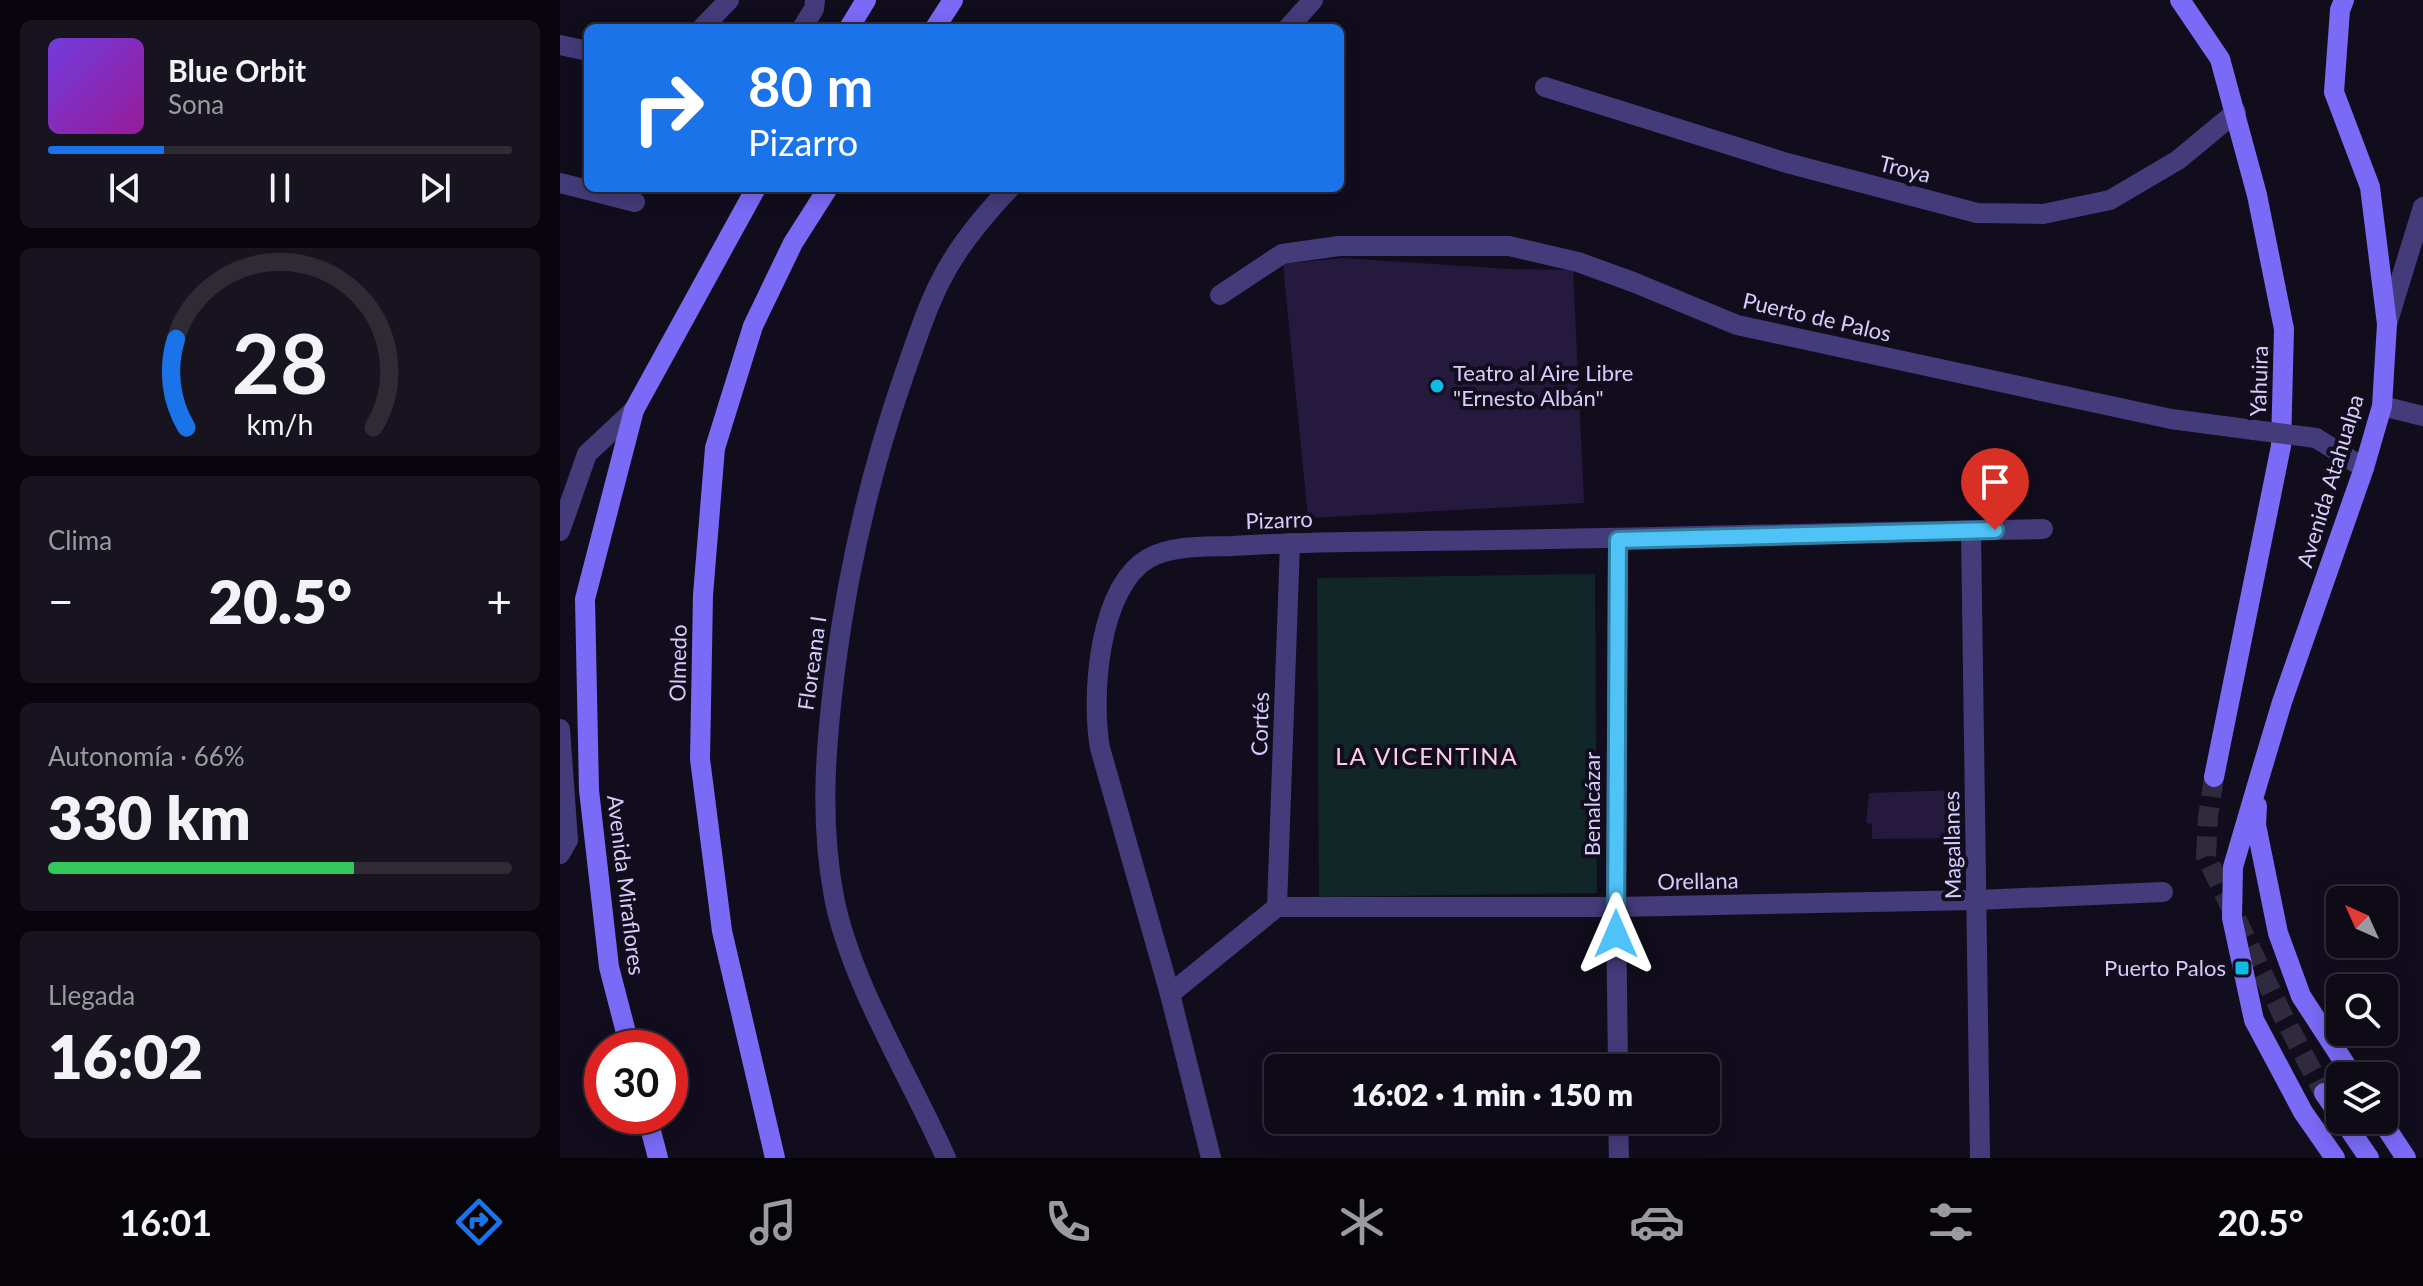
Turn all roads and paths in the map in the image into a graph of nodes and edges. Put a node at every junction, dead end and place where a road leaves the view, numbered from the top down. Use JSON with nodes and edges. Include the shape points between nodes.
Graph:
{"nodes":[{"id":1,"x":729,"y":0,"type":"edge"},
{"id":2,"x":815,"y":0,"type":"edge"},
{"id":3,"x":866,"y":0,"type":"edge"},
{"id":4,"x":953,"y":0,"type":"edge"},
{"id":5,"x":1313,"y":0,"type":"edge"},
{"id":6,"x":2180,"y":0,"type":"edge"},
{"id":7,"x":2344,"y":0,"type":"edge"},
{"id":8,"x":706,"y":24,"type":"edge"},
{"id":9,"x":805,"y":24,"type":"edge"},
{"id":10,"x":851,"y":24,"type":"edge"},
{"id":11,"x":938,"y":24,"type":"edge"},
{"id":12,"x":1292,"y":24,"type":"edge"},
{"id":13,"x":560,"y":45,"type":"edge"},
{"id":14,"x":584,"y":50,"type":"edge"},
{"id":15,"x":1545,"y":87,"type":"dead end"},
{"id":16,"x":2236,"y":112,"type":"junction"},
{"id":17,"x":560,"y":183,"type":"edge"},
{"id":18,"x":584,"y":189,"type":"edge"},
{"id":19,"x":596,"y":192,"type":"edge"},
{"id":20,"x":754,"y":192,"type":"edge"},
{"id":21,"x":825,"y":192,"type":"edge"},
{"id":22,"x":1007,"y":192,"type":"edge"},
{"id":23,"x":635,"y":202,"type":"dead end"},
{"id":24,"x":2423,"y":207,"type":"edge"},
{"id":25,"x":1220,"y":295,"type":"dead end"},
{"id":26,"x":2387,"y":324,"type":"junction"},
{"id":27,"x":2382,"y":406,"type":"junction"},
{"id":28,"x":634,"y":410,"type":"junction"},
{"id":29,"x":2423,"y":416,"type":"edge"},
{"id":30,"x":2364,"y":468,"type":"junction"},
{"id":31,"x":2043,"y":529,"type":"dead end"},
{"id":32,"x":560,"y":531,"type":"edge"},
{"id":33,"x":1971,"y":531,"type":"junction"},
{"id":34,"x":1618,"y":540,"type":"junction"},
{"id":35,"x":1290,"y":543,"type":"junction"},
{"id":36,"x":560,"y":729,"type":"edge"},
{"id":37,"x":2214,"y":777,"type":"tunnel mouth"},
{"id":38,"x":2258,"y":782,"type":"junction"},
{"id":39,"x":560,"y":854,"type":"edge"},
{"id":40,"x":2163,"y":892,"type":"dead end"},
{"id":41,"x":1977,"y":900,"type":"junction"},
{"id":42,"x":1277,"y":907,"type":"junction"},
{"id":43,"x":1616,"y":907,"type":"junction"},
{"id":44,"x":1170,"y":994,"type":"junction"},
{"id":45,"x":625,"y":1030,"type":"edge"},
{"id":46,"x":1618,"y":1054,"type":"edge"},
{"id":47,"x":2344,"y":1062,"type":"edge"},
{"id":48,"x":2324,"y":1093,"type":"tunnel mouth"},
{"id":49,"x":2326,"y":1096,"type":"edge"},
{"id":50,"x":652,"y":1134,"type":"edge"},
{"id":51,"x":1618,"y":1134,"type":"edge"},
{"id":52,"x":2352,"y":1134,"type":"edge"},
{"id":53,"x":2390,"y":1134,"type":"edge"},
{"id":54,"x":658,"y":1158,"type":"edge"},
{"id":55,"x":775,"y":1158,"type":"edge"},
{"id":56,"x":946,"y":1158,"type":"edge"},
{"id":57,"x":1211,"y":1158,"type":"edge"},
{"id":58,"x":1619,"y":1158,"type":"edge"},
{"id":59,"x":1980,"y":1158,"type":"edge"},
{"id":60,"x":2335,"y":1158,"type":"edge"},
{"id":61,"x":2369,"y":1158,"type":"edge"},
{"id":62,"x":2406,"y":1158,"type":"edge"}],
"edges":[{"from":1,"to":8,"type":"street"},
{"from":2,"to":9,"type":"street"},
{"from":3,"to":10,"type":"main road"},
{"from":4,"to":11,"type":"main road"},
{"from":5,"to":12,"type":"street"},
{"from":6,"to":16,"type":"main road","name":"Yahuira","via":[[2220,59]]},
{"from":7,"to":26,"type":"main road","name":"Avenida Atahualpa","via":[[2334,92],[2370,187]]},
{"from":13,"to":14,"type":"street"},
{"from":15,"to":16,"type":"street","name":"Troya","via":[[1787,163],[1977,213],[2043,214],[2110,200],[2178,160]]},
{"from":16,"to":37,"type":"main road","name":"Yahuira","via":[[2284,329],[2281,446]]},
{"from":17,"to":18,"type":"street"},
{"from":19,"to":23,"type":"street"},
{"from":20,"to":28,"type":"main road","name":"Avenida Miraflores"},
{"from":21,"to":55,"type":"main road","name":"Olmedo","via":[[793,243],[753,326],[715,448],[703,595],[700,759],[722,931]]},
{"from":22,"to":56,"type":"street","name":"Floreana I","via":[[960,247],[933,294],[883,437],[853,553],[825,753],[831,872],[844,931],[860,977]]},
{"from":24,"to":26,"type":"street"},
{"from":25,"to":30,"type":"street","name":"Puerto de Palos","bridge":true,"via":[[1282,254],[1339,246],[1509,246],[1578,262],[1737,325],[2171,419],[2316,438]]},
{"from":26,"to":27,"type":"main road","name":"Avenida Atahualpa"},
{"from":27,"to":29,"type":"street"},
{"from":27,"to":30,"type":"main road","name":"Avenida Atahualpa"},
{"from":28,"to":32,"type":"street","via":[[587,454]]},
{"from":28,"to":45,"type":"main road","name":"Avenida Miraflores","via":[[585,599],[589,790],[609,967]]},
{"from":30,"to":38,"type":"main road","name":"Avenida Atahualpa"},
{"from":31,"to":33,"type":"street","name":"Pizarro"},
{"from":33,"to":34,"type":"street","name":"Pizarro"},
{"from":33,"to":41,"type":"street","name":"Magallanes"},
{"from":34,"to":35,"type":"street","name":"Pizarro"},
{"from":34,"to":43,"type":"street","name":"Benalcázar"},
{"from":35,"to":42,"type":"street","name":"Cortés"},
{"from":35,"to":44,"type":"street","name":"Pizarro","via":[[1159,554],[1132,572],[1114,601],[1097,679],[1096,724]]},
{"from":36,"to":39,"type":"street","via":[[568,840]]},
{"from":38,"to":47,"type":"main road","name":"Avenida Atahualpa","via":[[2256,825],[2278,933],[2301,996]]},
{"from":38,"to":60,"type":"main road","name":"Avenida Atahualpa","via":[[2233,867],[2232,918],[2242,968],[2254,1020],[2303,1112]]},
{"from":40,"to":41,"type":"street","name":"Orellana"},
{"from":41,"to":43,"type":"street","name":"Orellana"},
{"from":41,"to":59,"type":"street","name":"Magallanes"},
{"from":42,"to":43,"type":"street","name":"Orellana"},
{"from":42,"to":44,"type":"street"},
{"from":43,"to":46,"type":"street","name":"Benalcázar"},
{"from":44,"to":57,"type":"street","name":"Pizarro"},
{"from":48,"to":49,"type":"main road"},
{"from":50,"to":54,"type":"main road"},
{"from":51,"to":58,"type":"street"},
{"from":52,"to":61,"type":"main road"},
{"from":53,"to":62,"type":"main road"}]}
